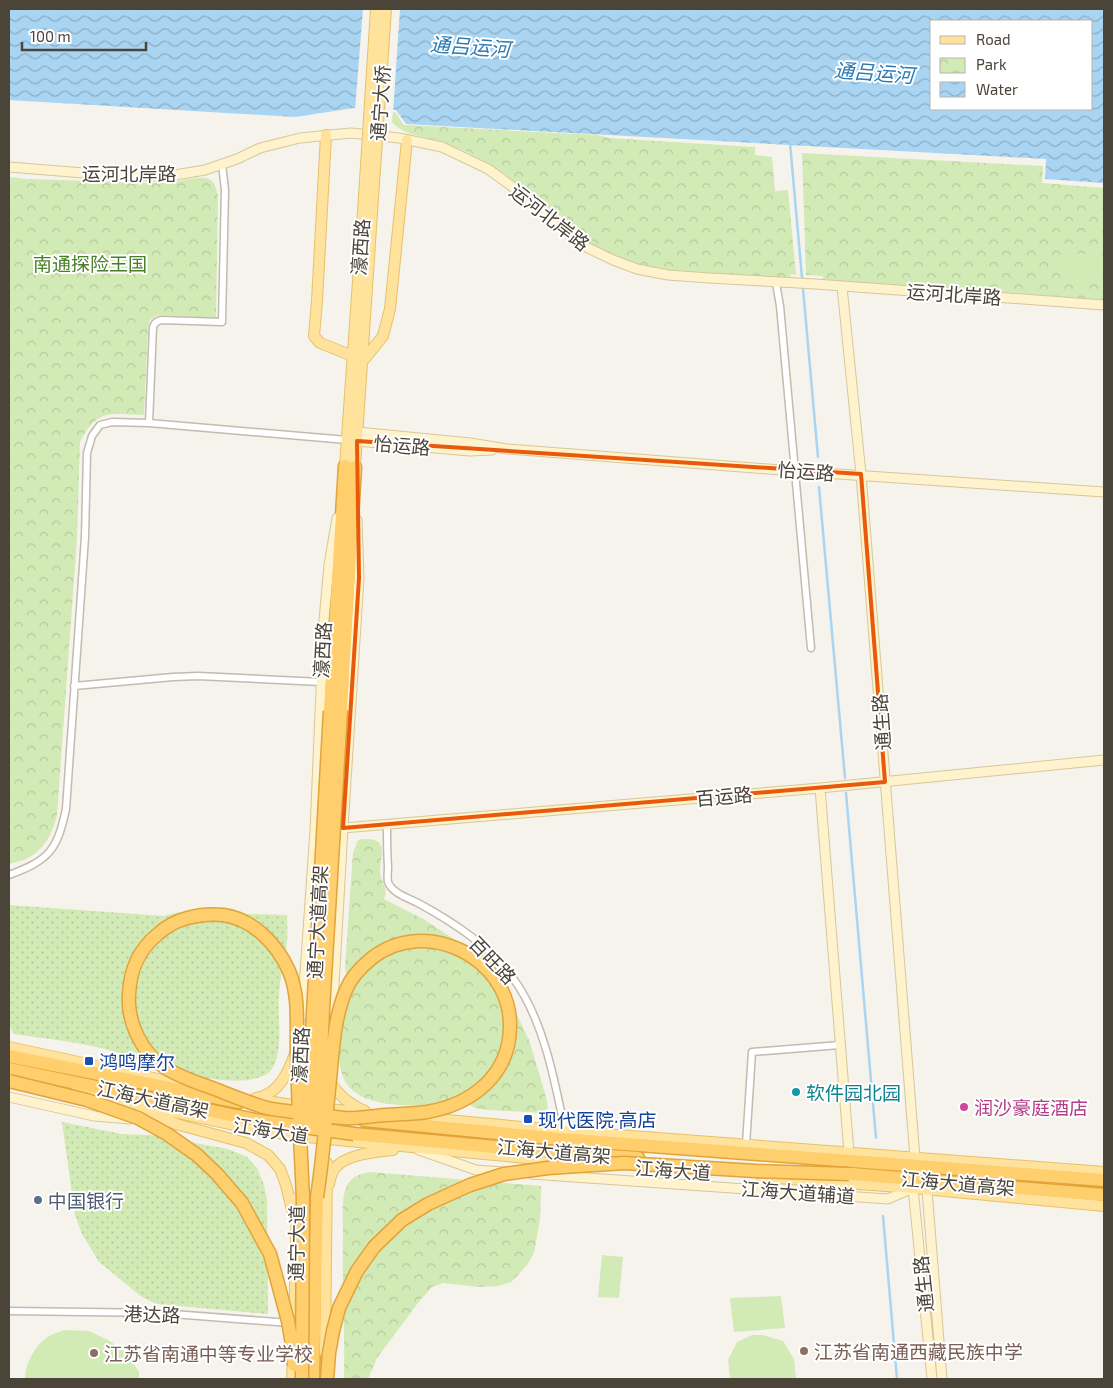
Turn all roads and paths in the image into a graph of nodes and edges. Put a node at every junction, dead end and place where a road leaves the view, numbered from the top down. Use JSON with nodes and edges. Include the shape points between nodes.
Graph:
{"nodes":[{"id":1,"x":376,"y":9,"type":"edge"},
{"id":2,"x":386,"y":9,"type":"edge"},
{"id":3,"x":326,"y":135,"type":"junction"},
{"id":4,"x":407,"y":140,"type":"junction"},
{"id":5,"x":222,"y":164,"type":"junction"},
{"id":6,"x":9,"y":167,"type":"edge"},
{"id":7,"x":369,"y":197,"type":"junction"},
{"id":8,"x":781,"y":283,"type":"junction"},
{"id":9,"x":842,"y":287,"type":"junction"},
{"id":10,"x":1104,"y":305,"type":"edge"},
{"id":11,"x":353,"y":356,"type":"junction"},
{"id":12,"x":362,"y":362,"type":"junction"},
{"id":13,"x":149,"y":423,"type":"junction"},
{"id":14,"x":354,"y":438,"type":"junction"},
{"id":15,"x":350,"y":467,"type":"junction"},
{"id":16,"x":794,"y":471,"type":"junction"},
{"id":17,"x":861,"y":474,"type":"junction"},
{"id":18,"x":1104,"y":492,"type":"edge"},
{"id":19,"x":811,"y":648,"type":"dead end"},
{"id":20,"x":321,"y":682,"type":"junction"},
{"id":21,"x":74,"y":686,"type":"junction"},
{"id":22,"x":336,"y":711,"type":"junction"},
{"id":23,"x":1104,"y":760,"type":"edge"},
{"id":24,"x":885,"y":782,"type":"junction"},
{"id":25,"x":820,"y":788,"type":"junction"},
{"id":26,"x":387,"y":825,"type":"junction"},
{"id":27,"x":343,"y":828,"type":"junction"},
{"id":28,"x":9,"y":875,"type":"edge"},
{"id":29,"x":301,"y":1036,"type":"junction"},
{"id":30,"x":840,"y":1045,"type":"junction"},
{"id":31,"x":9,"y":1047,"type":"edge"},
{"id":32,"x":9,"y":1056,"type":"edge"},
{"id":33,"x":9,"y":1069,"type":"edge"},
{"id":34,"x":9,"y":1077,"type":"edge"},
{"id":35,"x":9,"y":1081,"type":"edge"},
{"id":36,"x":329,"y":1081,"type":"junction"},
{"id":37,"x":9,"y":1097,"type":"edge"},
{"id":38,"x":108,"y":1098,"type":"junction"},
{"id":39,"x":249,"y":1098,"type":"junction"},
{"id":40,"x":298,"y":1106,"type":"junction"},
{"id":41,"x":268,"y":1108,"type":"junction"},
{"id":42,"x":328,"y":1109,"type":"junction"},
{"id":43,"x":373,"y":1114,"type":"junction"},
{"id":44,"x":199,"y":1118,"type":"junction"},
{"id":45,"x":346,"y":1118,"type":"junction"},
{"id":46,"x":176,"y":1124,"type":"junction"},
{"id":47,"x":565,"y":1131,"type":"junction"},
{"id":48,"x":297,"y":1136,"type":"junction"},
{"id":49,"x":327,"y":1139,"type":"junction"},
{"id":50,"x":746,"y":1145,"type":"junction"},
{"id":51,"x":413,"y":1148,"type":"junction"},
{"id":52,"x":849,"y":1153,"type":"junction"},
{"id":53,"x":915,"y":1158,"type":"junction"},
{"id":54,"x":1104,"y":1172,"type":"edge"},
{"id":55,"x":849,"y":1174,"type":"junction"},
{"id":56,"x":1104,"y":1180,"type":"edge"},
{"id":57,"x":913,"y":1188,"type":"junction"},
{"id":58,"x":927,"y":1190,"type":"junction"},
{"id":59,"x":1104,"y":1195,"type":"edge"},
{"id":60,"x":303,"y":1200,"type":"junction"},
{"id":61,"x":322,"y":1201,"type":"junction"},
{"id":62,"x":1104,"y":1206,"type":"edge"},
{"id":63,"x":296,"y":1244,"type":"junction"},
{"id":64,"x":9,"y":1311,"type":"edge"},
{"id":65,"x":294,"y":1324,"type":"junction"},
{"id":66,"x":294,"y":1379,"type":"edge"},
{"id":67,"x":302,"y":1379,"type":"edge"},
{"id":68,"x":313,"y":1379,"type":"edge"},
{"id":69,"x":325,"y":1379,"type":"edge"},
{"id":70,"x":932,"y":1379,"type":"edge"},
{"id":71,"x":942,"y":1379,"type":"edge"}],
"edges":[{"from":1,"to":7,"type":"main road","name":"通宁大桥","bridge":true},
{"from":2,"to":7,"type":"main road","name":"通宁大桥","bridge":true},
{"from":3,"to":4,"type":"street","name":"运河北岸路","via":[[351,133]]},
{"from":3,"to":5,"type":"street","name":"运河北岸路","via":[[260,148]]},
{"from":3,"to":11,"type":"main road","via":[[314,336],[320,343]]},
{"from":4,"to":8,"type":"street","name":"运河北岸路","via":[[442,147],[488,169],[586,248],[613,260],[668,275]]},
{"from":4,"to":12,"type":"main road","via":[[390,310],[383,336]]},
{"from":5,"to":6,"type":"street","name":"运河北岸路","via":[[169,176]]},
{"from":5,"to":13,"type":"street","via":[[225,190],[222,322],[158,320],[154,324]]},
{"from":7,"to":11,"type":"main road","name":"濠西路"},
{"from":7,"to":12,"type":"main road","name":"濠西路"},
{"from":8,"to":9,"type":"street","name":"运河北岸路"},
{"from":8,"to":16,"type":"street","via":[[780,306]]},
{"from":9,"to":10,"type":"street","name":"运河北岸路"},
{"from":9,"to":17,"type":"street","name":"通生路"},
{"from":11,"to":14,"type":"main road","name":"濠西路"},
{"from":12,"to":14,"type":"main road","name":"濠西路"},
{"from":13,"to":14,"type":"street"},
{"from":13,"to":21,"type":"street","via":[[112,422],[100,425],[92,436],[87,453],[85,537]]},
{"from":14,"to":15,"type":"main road","name":"濠西路"},
{"from":14,"to":16,"type":"street","name":"怡运路","via":[[470,451],[507,449]]},
{"from":15,"to":20,"type":"street","name":"濠西路","via":[[329,564]]},
{"from":15,"to":22,"type":"highway","name":"通宁大道高架"},
{"from":15,"to":27,"type":"street","name":"濠西路","via":[[359,578]]},
{"from":16,"to":17,"type":"street","name":"怡运路"},
{"from":16,"to":19,"type":"street"},
{"from":17,"to":18,"type":"street","name":"怡运路"},
{"from":17,"to":24,"type":"street","name":"通生路"},
{"from":20,"to":21,"type":"street","via":[[198,676]]},
{"from":20,"to":29,"type":"street","name":"濠西路"},
{"from":21,"to":28,"type":"street","via":[[66,809],[56,845],[38,862]]},
{"from":22,"to":60,"type":"highway","name":"通宁大道高架","bridge":true,"via":[[313,999]]},
{"from":22,"to":61,"type":"highway","name":"通宁大道高架","bridge":true,"via":[[317,1141]]},
{"from":23,"to":24,"type":"street","name":"百运路"},
{"from":24,"to":25,"type":"street","name":"百运路"},
{"from":24,"to":53,"type":"street","name":"通生路"},
{"from":25,"to":26,"type":"street","name":"百运路"},
{"from":25,"to":30,"type":"street"},
{"from":26,"to":27,"type":"street","name":"百运路"},
{"from":26,"to":47,"type":"street","name":"百旺路","via":[[388,881],[393,890],[443,916],[472,937],[514,980],[527,1001],[540,1029]]},
{"from":27,"to":36,"type":"street","name":"濠西路"},
{"from":29,"to":39,"type":"main road","via":[[292,1063],[279,1085],[268,1095]]},
{"from":29,"to":40,"type":"street","name":"濠西路"},
{"from":30,"to":50,"type":"street","via":[[752,1052]]},
{"from":30,"to":52,"type":"street"},
{"from":31,"to":39,"type":"main road","name":"江海大道"},
{"from":32,"to":41,"type":"highway","name":"江海大道高架","bridge":true},
{"from":33,"to":55,"type":"highway","name":"江海大道高架","bridge":true,"via":[[260,1121],[354,1134]]},
{"from":34,"to":38,"type":"main road","name":"江海大道"},
{"from":35,"to":66,"type":"highway","bridge":true,"via":[[87,1100],[138,1118],[197,1155],[217,1174],[242,1203],[270,1254],[288,1321]]},
{"from":36,"to":42,"type":"street","name":"濠西路"},
{"from":36,"to":43,"type":"main road","via":[[346,1100]]},
{"from":37,"to":46,"type":"street","via":[[94,1116]]},
{"from":38,"to":44,"type":"main road","name":"江海大道"},
{"from":38,"to":46,"type":"main road"},
{"from":39,"to":40,"type":"main road","name":"江海大道"},
{"from":40,"to":42,"type":"main road","name":"江海大道"},
{"from":40,"to":48,"type":"main road","name":"通宁大道"},
{"from":41,"to":45,"type":"highway","name":"江海大道高架","bridge":true},
{"from":41,"to":60,"type":"highway","bridge":true,"via":[[185,1078],[162,1066],[139,1039],[128,1002],[129,981],[143,949],[167,926],[199,915],[242,920],[270,941],[289,972],[295,994]]},
{"from":42,"to":43,"type":"main road","name":"江海大道"},
{"from":42,"to":49,"type":"main road","name":"通宁大道"},
{"from":43,"to":47,"type":"main road","name":"江海大道"},
{"from":44,"to":46,"type":"street"},
{"from":44,"to":48,"type":"main road","name":"江海大道"},
{"from":45,"to":56,"type":"highway","name":"江海大道高架","bridge":true,"via":[[560,1139]]},
{"from":45,"to":61,"type":"highway","bridge":true,"via":[[436,1110],[476,1094],[496,1073],[507,1045],[509,1012],[500,984],[478,960],[440,942],[414,941],[380,952],[351,980],[339,1011],[333,1049],[322,1161]]},
{"from":46,"to":63,"type":"main road","via":[[246,1143],[268,1155],[280,1169],[286,1185]]},
{"from":47,"to":50,"type":"main road","name":"江海大道"},
{"from":48,"to":49,"type":"main road","name":"江海大道"},
{"from":48,"to":63,"type":"main road","name":"通宁大道"},
{"from":49,"to":51,"type":"main road","name":"江海大道"},
{"from":49,"to":61,"type":"main road","name":"通宁大道"},
{"from":50,"to":52,"type":"main road","name":"江海大道"},
{"from":51,"to":57,"type":"main road","name":"江海大道"},
{"from":51,"to":57,"type":"street","name":"江海大道辅道","via":[[476,1170],[888,1199]]},
{"from":51,"to":61,"type":"main road","via":[[370,1152],[347,1160],[335,1168]]},
{"from":52,"to":53,"type":"main road","name":"江海大道"},
{"from":53,"to":54,"type":"main road","name":"江海大道"},
{"from":55,"to":59,"type":"highway","name":"江海大道高架"},
{"from":55,"to":69,"type":"highway","bridge":true,"via":[[624,1163],[504,1174],[470,1185],[402,1220],[374,1247],[357,1271],[340,1308]]},
{"from":57,"to":58,"type":"main road","name":"江海大道"},
{"from":57,"to":70,"type":"street","name":"通生路"},
{"from":58,"to":62,"type":"main road","name":"江海大道"},
{"from":58,"to":71,"type":"street","name":"通生路"},
{"from":60,"to":67,"type":"highway","name":"通宁大道高架","bridge":true},
{"from":61,"to":68,"type":"highway","name":"通宁大道高架"},
{"from":61,"to":69,"type":"main road","name":"通宁大道"},
{"from":63,"to":65,"type":"main road","name":"通宁大道"},
{"from":64,"to":65,"type":"street","name":"港达路","via":[[160,1313]]},
{"from":65,"to":66,"type":"main road","name":"通宁大道"}]}
